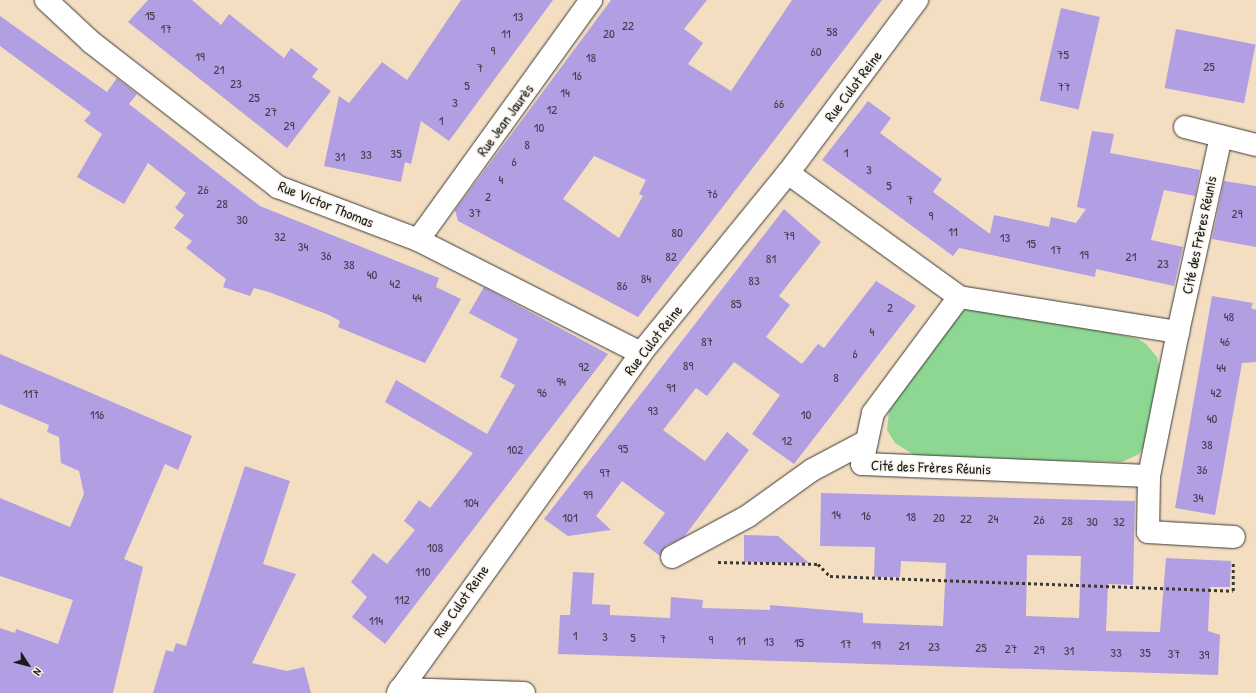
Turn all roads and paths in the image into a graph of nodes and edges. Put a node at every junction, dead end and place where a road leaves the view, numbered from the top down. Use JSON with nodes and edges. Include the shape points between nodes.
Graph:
{"nodes":[{"id":1,"x":46,"y":0,"type":"edge"},
{"id":2,"x":591,"y":0,"type":"edge"},
{"id":3,"x":917,"y":0,"type":"edge"},
{"id":4,"x":1185,"y":127,"type":"dead end"},
{"id":5,"x":1221,"y":137,"type":"junction"},
{"id":6,"x":1256,"y":145,"type":"edge"},
{"id":7,"x":788,"y":173,"type":"junction"},
{"id":8,"x":418,"y":240,"type":"junction"},
{"id":9,"x":959,"y":297,"type":"junction"},
{"id":10,"x":1178,"y":332,"type":"junction"},
{"id":11,"x":641,"y":353,"type":"junction"},
{"id":12,"x":867,"y":440,"type":"junction"},
{"id":13,"x":1149,"y":476,"type":"junction"},
{"id":14,"x":1234,"y":537,"type":"joint"},
{"id":15,"x":698,"y":543,"type":"junction"},
{"id":16,"x":672,"y":556,"type":"dead end"},
{"id":17,"x":398,"y":692,"type":"edge"},
{"id":18,"x":524,"y":693,"type":"edge"}],
"edges":[{"from":1,"to":8,"type":"street","name":"Rue Victor Thomas","via":[[91,42],[278,187]]},
{"from":2,"to":8,"type":"street","name":"Rue Jean Jaurès"},
{"from":3,"to":7,"type":"street","name":"Rue Culot Reine"},
{"from":4,"to":5,"type":"street"},
{"from":5,"to":6,"type":"street"},
{"from":5,"to":10,"type":"street","name":"Cité des Frères Réunis"},
{"from":7,"to":9,"type":"street"},
{"from":7,"to":11,"type":"street","name":"Rue Culot Reine"},
{"from":8,"to":11,"type":"street","name":"Rue Victor Thomas"},
{"from":9,"to":10,"type":"street"},
{"from":9,"to":12,"type":"street","name":"Cité des Frères Réunis","via":[[873,413]]},
{"from":10,"to":13,"type":"street","name":"Cité des Frères Réunis"},
{"from":11,"to":17,"type":"street","name":"Rue Culot Reine"},
{"from":12,"to":13,"type":"street","name":"Cité des Frères Réunis","via":[[862,464]]},
{"from":12,"to":15,"type":"street","via":[[812,470],[748,516]]},
{"from":13,"to":14,"type":"street","name":"Cité des Frères Réunis","via":[[1148,532]]},
{"from":14,"to":15,"type":"path","via":[[1233,591],[830,576],[818,564],[720,564]]},
{"from":15,"to":16,"type":"street"},
{"from":17,"to":18,"type":"street"}]}
